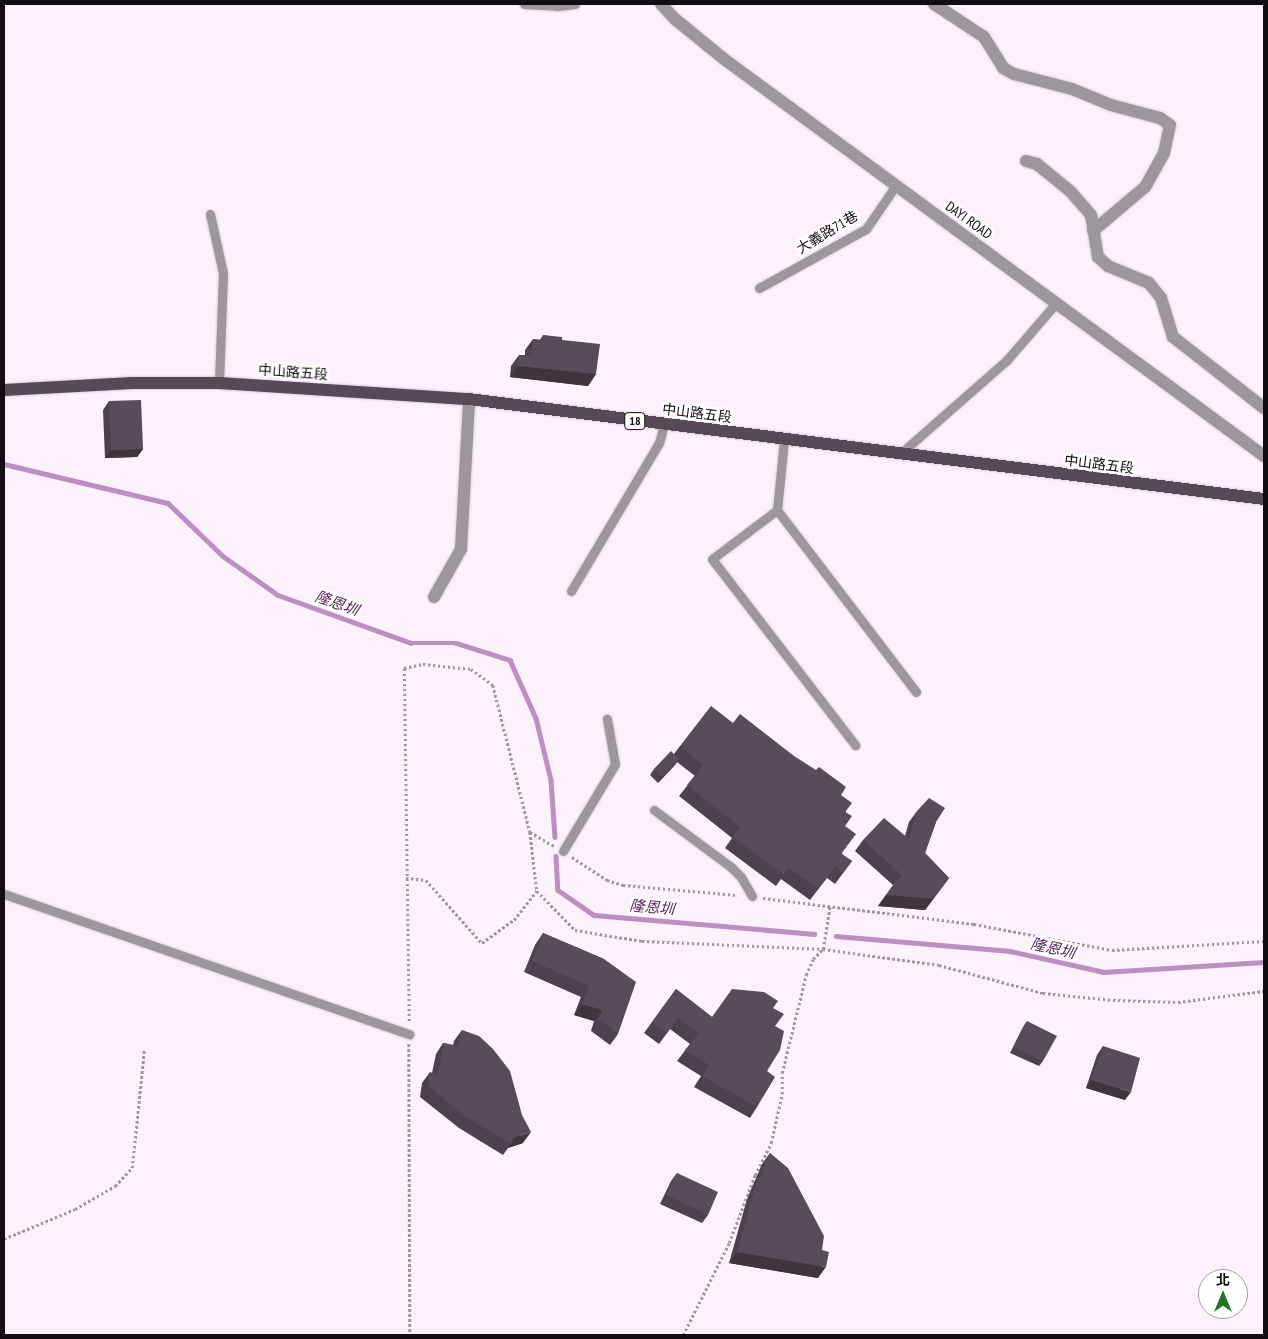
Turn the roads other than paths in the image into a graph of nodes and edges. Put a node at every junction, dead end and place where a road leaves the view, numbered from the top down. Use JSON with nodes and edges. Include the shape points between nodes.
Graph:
{"nodes":[{"id":1,"x":524,"y":4,"type":"edge"},
{"id":2,"x":576,"y":4,"type":"edge"},
{"id":3,"x":661,"y":4,"type":"edge"},
{"id":4,"x":934,"y":4,"type":"edge"},
{"id":5,"x":1026,"y":161,"type":"dead end"},
{"id":6,"x":896,"y":185,"type":"junction"},
{"id":7,"x":210,"y":214,"type":"dead end"},
{"id":8,"x":1093,"y":231,"type":"junction"},
{"id":9,"x":758,"y":288,"type":"dead end"},
{"id":10,"x":1056,"y":303,"type":"junction"},
{"id":11,"x":219,"y":382,"type":"junction"},
{"id":12,"x":4,"y":390,"type":"edge"},
{"id":13,"x":469,"y":399,"type":"junction"},
{"id":14,"x":1264,"y":408,"type":"edge"},
{"id":15,"x":664,"y":424,"type":"junction"},
{"id":16,"x":784,"y":440,"type":"junction"},
{"id":17,"x":900,"y":454,"type":"junction"},
{"id":18,"x":1264,"y":456,"type":"edge"},
{"id":19,"x":1264,"y":499,"type":"edge"},
{"id":20,"x":777,"y":510,"type":"junction"},
{"id":21,"x":571,"y":591,"type":"dead end"},
{"id":22,"x":434,"y":598,"type":"dead end"},
{"id":23,"x":916,"y":692,"type":"dead end"},
{"id":24,"x":607,"y":719,"type":"dead end"},
{"id":25,"x":854,"y":745,"type":"dead end"},
{"id":26,"x":654,"y":810,"type":"dead end"},
{"id":27,"x":563,"y":851,"type":"road end"},
{"id":28,"x":4,"y":894,"type":"edge"},
{"id":29,"x":752,"y":896,"type":"road end"},
{"id":30,"x":409,"y":1034,"type":"road end"}],
"edges":[{"from":1,"to":2,"type":"lane"},
{"from":3,"to":6,"type":"street","name":"DAYI ROAD","via":[[674,19],[724,59]]},
{"from":4,"to":8,"type":"street","via":[[984,37],[1003,68],[1160,118],[1170,125],[1164,154],[1145,187]]},
{"from":5,"to":8,"type":"street","via":[[1037,164],[1071,192],[1091,215]]},
{"from":6,"to":9,"type":"lane","name":"大義路71巷","via":[[866,228]]},
{"from":6,"to":10,"type":"street","name":"DAYI ROAD"},
{"from":7,"to":11,"type":"lane","via":[[223,273]]},
{"from":8,"to":14,"type":"street","via":[[1098,257],[1149,284],[1160,298],[1173,338]]},
{"from":10,"to":17,"type":"lane","via":[[1006,362]]},
{"from":10,"to":18,"type":"street","name":"DAYI ROAD"},
{"from":11,"to":12,"type":"main road","name":"中山路五段","number":"18","via":[[132,382]]},
{"from":11,"to":13,"type":"main road","name":"中山路五段","number":"18"},
{"from":13,"to":15,"type":"main road","name":"中山路五段","number":"18"},
{"from":13,"to":22,"type":"street","via":[[462,549]]},
{"from":15,"to":16,"type":"main road","name":"中山路五段","number":"18"},
{"from":15,"to":21,"type":"lane","via":[[659,442]]},
{"from":16,"to":17,"type":"main road","name":"中山路五段","number":"18"},
{"from":16,"to":20,"type":"lane"},
{"from":17,"to":19,"type":"main road","name":"中山路五段","number":"18"},
{"from":20,"to":23,"type":"lane"},
{"from":20,"to":25,"type":"lane","via":[[712,559]]},
{"from":24,"to":27,"type":"lane","via":[[615,764]]},
{"from":26,"to":29,"type":"lane","via":[[731,867]]},
{"from":28,"to":30,"type":"lane"}]}
